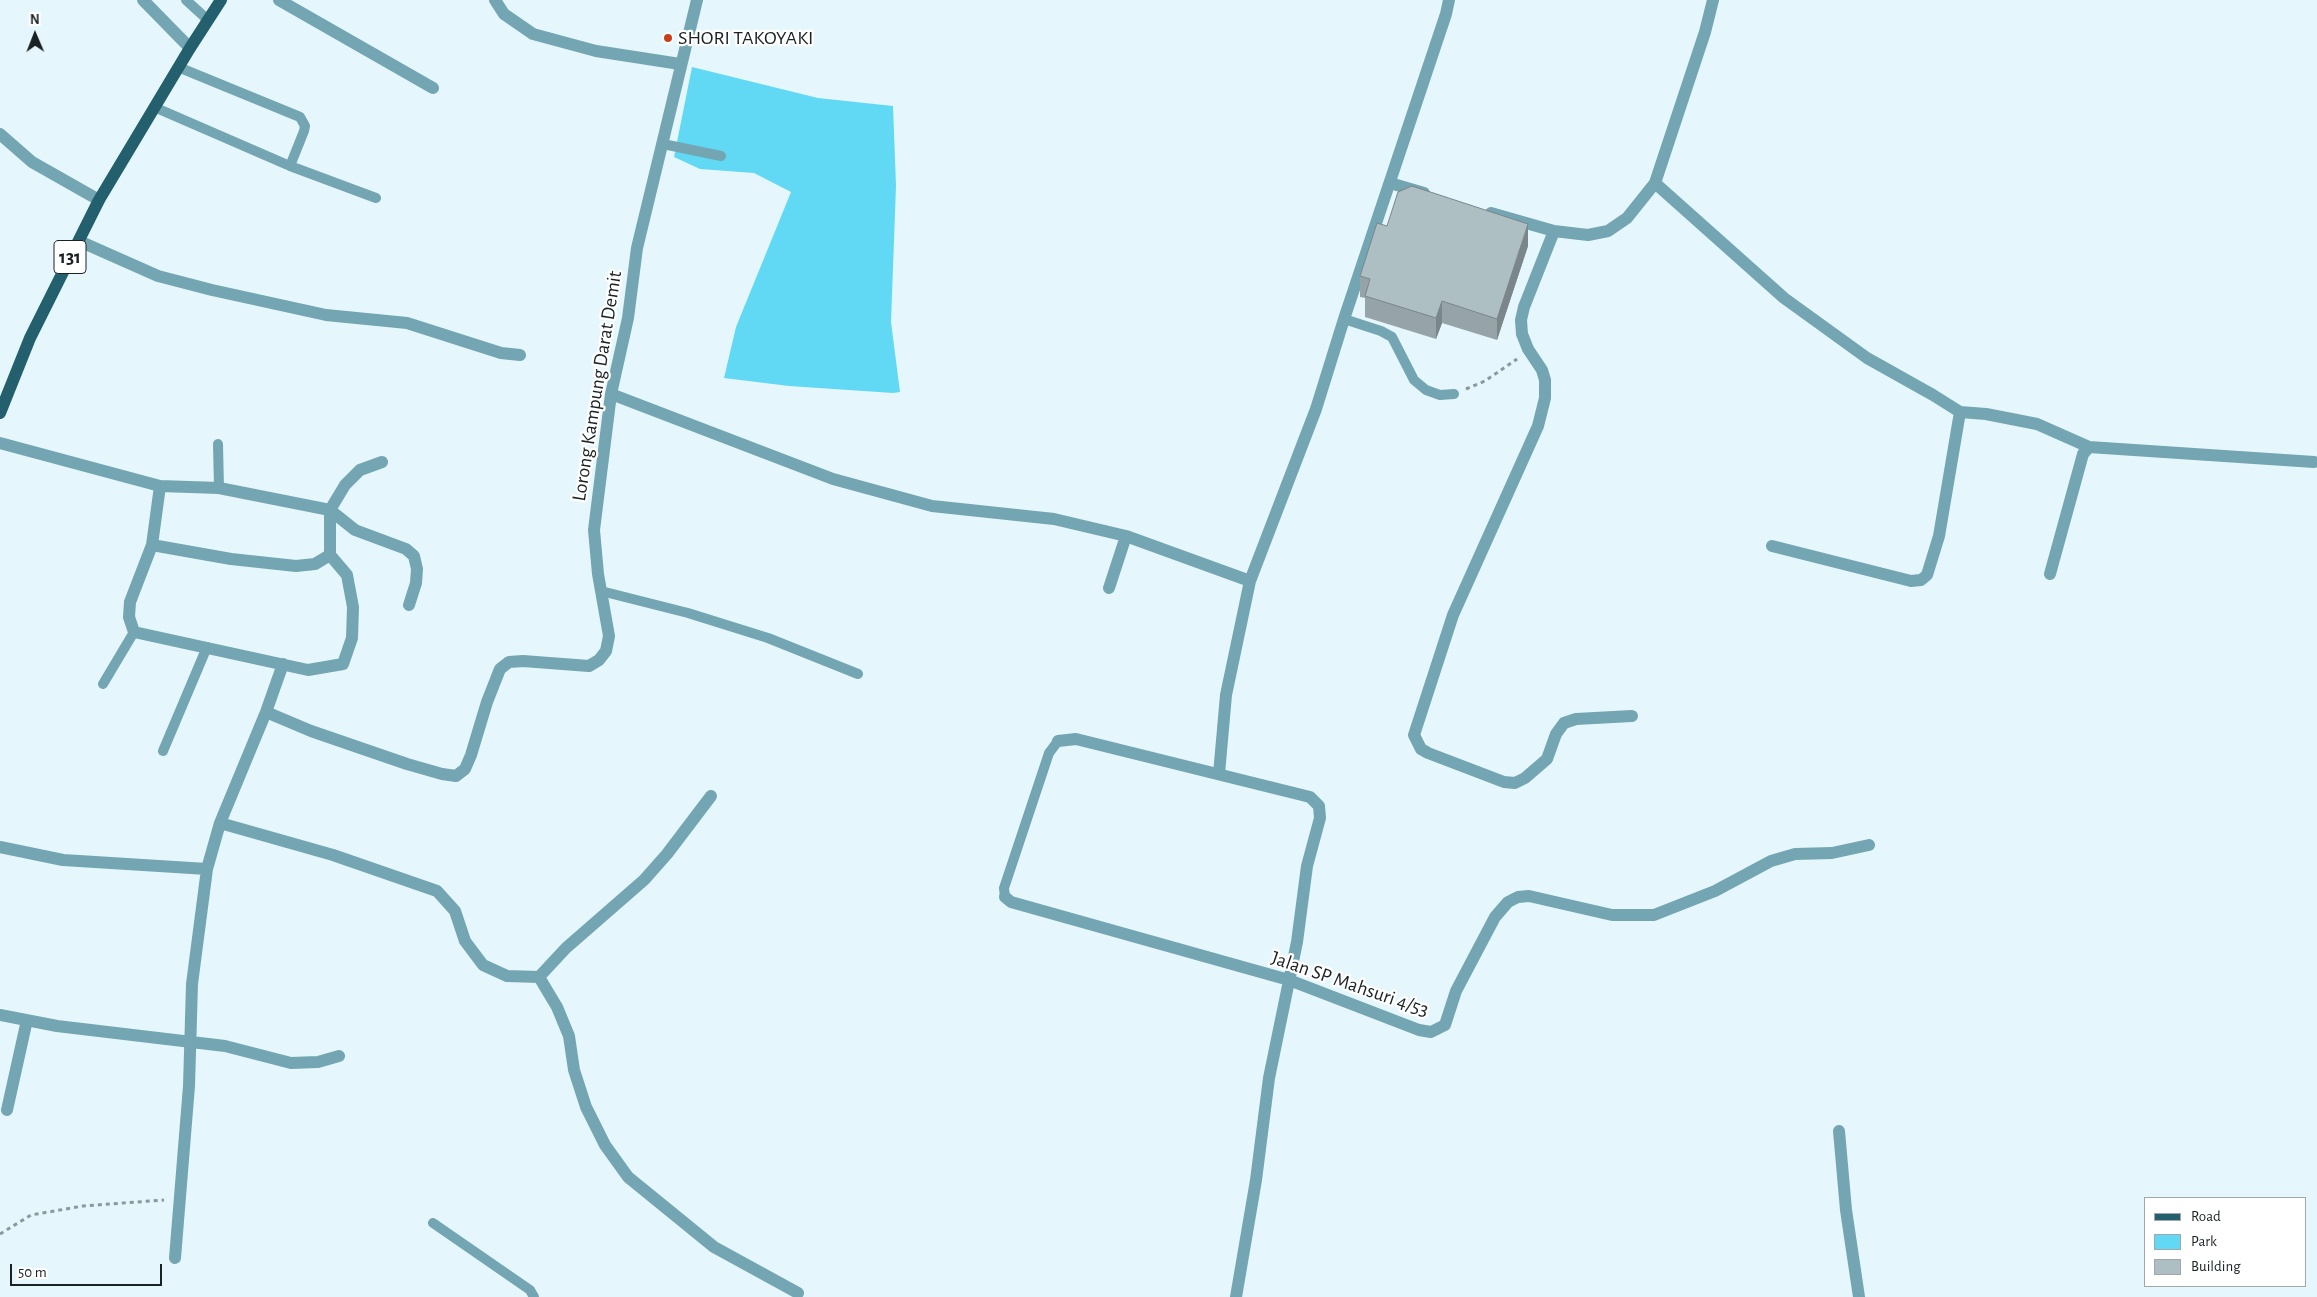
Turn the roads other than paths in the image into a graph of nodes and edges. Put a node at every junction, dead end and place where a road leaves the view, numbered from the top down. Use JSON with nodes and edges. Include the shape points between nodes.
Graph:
{"nodes":[{"id":1,"x":143,"y":0,"type":"edge"},
{"id":2,"x":186,"y":0,"type":"edge"},
{"id":3,"x":221,"y":0,"type":"edge"},
{"id":4,"x":279,"y":0,"type":"edge"},
{"id":5,"x":495,"y":0,"type":"edge"},
{"id":6,"x":697,"y":0,"type":"edge"},
{"id":7,"x":1449,"y":0,"type":"edge"},
{"id":8,"x":1713,"y":0,"type":"edge"},
{"id":9,"x":208,"y":20,"type":"junction"},
{"id":10,"x":190,"y":48,"type":"junction"},
{"id":11,"x":680,"y":64,"type":"junction"},
{"id":12,"x":178,"y":68,"type":"junction"},
{"id":13,"x":433,"y":88,"type":"dead end"},
{"id":14,"x":154,"y":107,"type":"junction"},
{"id":15,"x":0,"y":134,"type":"edge"},
{"id":16,"x":663,"y":144,"type":"junction"},
{"id":17,"x":721,"y":156,"type":"dead end"},
{"id":18,"x":290,"y":166,"type":"junction"},
{"id":19,"x":1390,"y":183,"type":"junction"},
{"id":20,"x":1655,"y":183,"type":"junction"},
{"id":21,"x":1438,"y":197,"type":"edge"},
{"id":22,"x":376,"y":198,"type":"dead end"},
{"id":23,"x":99,"y":200,"type":"junction"},
{"id":24,"x":1476,"y":208,"type":"edge"},
{"id":25,"x":1554,"y":231,"type":"junction"},
{"id":26,"x":79,"y":240,"type":"junction"},
{"id":27,"x":1344,"y":319,"type":"junction"},
{"id":28,"x":520,"y":355,"type":"dead end"},
{"id":29,"x":610,"y":394,"type":"junction"},
{"id":30,"x":1454,"y":394,"type":"road end"},
{"id":31,"x":1960,"y":412,"type":"junction"},
{"id":32,"x":0,"y":413,"type":"edge"},
{"id":33,"x":0,"y":443,"type":"edge"},
{"id":34,"x":218,"y":444,"type":"dead end"},
{"id":35,"x":2089,"y":447,"type":"junction"},
{"id":36,"x":382,"y":462,"type":"dead end"},
{"id":37,"x":2314,"y":462,"type":"dead end"},
{"id":38,"x":160,"y":486,"type":"junction"},
{"id":39,"x":219,"y":488,"type":"junction"},
{"id":40,"x":330,"y":510,"type":"junction"},
{"id":41,"x":1126,"y":536,"type":"junction"},
{"id":42,"x":152,"y":545,"type":"junction"},
{"id":43,"x":1772,"y":546,"type":"dead end"},
{"id":44,"x":330,"y":555,"type":"junction"},
{"id":45,"x":2050,"y":574,"type":"dead end"},
{"id":46,"x":1250,"y":581,"type":"junction"},
{"id":47,"x":1109,"y":588,"type":"dead end"},
{"id":48,"x":601,"y":591,"type":"junction"},
{"id":49,"x":409,"y":605,"type":"dead end"},
{"id":50,"x":134,"y":632,"type":"junction"},
{"id":51,"x":207,"y":647,"type":"junction"},
{"id":52,"x":283,"y":664,"type":"junction"},
{"id":53,"x":858,"y":674,"type":"dead end"},
{"id":54,"x":103,"y":684,"type":"dead end"},
{"id":55,"x":266,"y":712,"type":"junction"},
{"id":56,"x":1632,"y":716,"type":"dead end"},
{"id":57,"x":1058,"y":741,"type":"joint"},
{"id":58,"x":163,"y":751,"type":"dead end"},
{"id":59,"x":1219,"y":774,"type":"junction"},
{"id":60,"x":711,"y":796,"type":"dead end"},
{"id":61,"x":220,"y":823,"type":"junction"},
{"id":62,"x":1869,"y":845,"type":"dead end"},
{"id":63,"x":0,"y":847,"type":"edge"},
{"id":64,"x":207,"y":869,"type":"junction"},
{"id":65,"x":1005,"y":897,"type":"joint"},
{"id":66,"x":539,"y":977,"type":"junction"},
{"id":67,"x":1289,"y":980,"type":"junction"},
{"id":68,"x":0,"y":1015,"type":"edge"},
{"id":69,"x":27,"y":1020,"type":"junction"},
{"id":70,"x":190,"y":1040,"type":"junction"},
{"id":71,"x":339,"y":1056,"type":"dead end"},
{"id":72,"x":7,"y":1110,"type":"dead end"},
{"id":73,"x":1838,"y":1131,"type":"dead end"},
{"id":74,"x":432,"y":1223,"type":"dead end"},
{"id":75,"x":175,"y":1258,"type":"dead end"},
{"id":76,"x":798,"y":1293,"type":"dead end"},
{"id":77,"x":534,"y":1297,"type":"edge"},
{"id":78,"x":1236,"y":1297,"type":"edge"},
{"id":79,"x":1858,"y":1297,"type":"edge"}],
"edges":[{"from":1,"to":10,"type":"street"},
{"from":2,"to":9,"type":"lane"},
{"from":3,"to":9,"type":"main road","number":"131"},
{"from":4,"to":13,"type":"street"},
{"from":5,"to":11,"type":"street","via":[[504,14],[534,34],[596,51]]},
{"from":6,"to":11,"type":"street","name":"Lorong Kampung Darat Demit"},
{"from":7,"to":19,"type":"street"},
{"from":8,"to":20,"type":"street"},
{"from":9,"to":10,"type":"main road","number":"131"},
{"from":10,"to":12,"type":"main road","number":"131"},
{"from":11,"to":16,"type":"street","name":"Lorong Kampung Darat Demit"},
{"from":12,"to":14,"type":"main road","number":"131"},
{"from":12,"to":18,"type":"lane","via":[[300,117],[304,131]]},
{"from":14,"to":18,"type":"lane"},
{"from":14,"to":23,"type":"main road","number":"131"},
{"from":15,"to":23,"type":"street","via":[[32,162]]},
{"from":16,"to":17,"type":"lane"},
{"from":16,"to":29,"type":"street","name":"Lorong Kampung Darat Demit","via":[[638,248],[628,318]]},
{"from":18,"to":22,"type":"lane"},
{"from":19,"to":21,"type":"street"},
{"from":19,"to":27,"type":"street"},
{"from":20,"to":25,"type":"street","via":[[1627,218],[1608,231],[1588,235]]},
{"from":20,"to":31,"type":"street","via":[[1784,298],[1867,358]]},
{"from":23,"to":26,"type":"main road","number":"131"},
{"from":24,"to":25,"type":"street"},
{"from":25,"to":56,"type":"street","via":[[1521,320],[1522,334],[1545,380],[1545,398],[1538,426],[1453,615],[1414,735],[1421,749],[1428,753],[1504,782],[1515,783],[1547,758],[1564,723],[1576,719]]},
{"from":26,"to":28,"type":"street","via":[[158,276],[326,315],[407,324],[501,353]]},
{"from":26,"to":32,"type":"main road","number":"131","via":[[30,338]]},
{"from":27,"to":30,"type":"lane","via":[[1381,330],[1392,337],[1414,380],[1426,390],[1440,395]]},
{"from":27,"to":46,"type":"street","via":[[1316,409]]},
{"from":29,"to":41,"type":"street","via":[[842,481],[932,506],[1054,519]]},
{"from":29,"to":48,"type":"street","name":"Lorong Kampung Darat Demit","via":[[594,530]]},
{"from":31,"to":35,"type":"street","via":[[2037,424]]},
{"from":31,"to":43,"type":"street","via":[[1939,536],[1927,574],[1921,580],[1911,581]]},
{"from":33,"to":38,"type":"street"},
{"from":34,"to":39,"type":"lane"},
{"from":35,"to":37,"type":"street"},
{"from":35,"to":45,"type":"street","via":[[2083,454]]},
{"from":36,"to":40,"type":"street","via":[[360,470]]},
{"from":38,"to":39,"type":"street"},
{"from":38,"to":42,"type":"street"},
{"from":39,"to":40,"type":"street"},
{"from":40,"to":44,"type":"street"},
{"from":40,"to":49,"type":"street","via":[[355,530],[406,549],[414,556],[416,583]]},
{"from":41,"to":46,"type":"street"},
{"from":41,"to":47,"type":"street"},
{"from":42,"to":44,"type":"street","via":[[230,560],[296,566],[315,564]]},
{"from":42,"to":50,"type":"street","via":[[130,602],[128,617]]},
{"from":44,"to":52,"type":"street","via":[[347,575],[353,607],[352,638],[343,664],[308,670]]},
{"from":46,"to":59,"type":"street","via":[[1226,695]]},
{"from":48,"to":53,"type":"lane","via":[[768,638]]},
{"from":48,"to":55,"type":"street","name":"Lorong Kampung Darat Demit","via":[[609,636],[603,656],[589,666],[523,661],[509,662],[500,669],[471,755],[465,769],[456,776],[407,764]]},
{"from":50,"to":51,"type":"street"},
{"from":50,"to":54,"type":"lane"},
{"from":51,"to":52,"type":"street"},
{"from":51,"to":58,"type":"lane"},
{"from":52,"to":55,"type":"street"},
{"from":55,"to":61,"type":"street"},
{"from":57,"to":59,"type":"street","via":[[1076,739]]},
{"from":57,"to":65,"type":"lane","via":[[1048,753],[1004,888]]},
{"from":59,"to":67,"type":"street","via":[[1310,797],[1319,806],[1320,818],[1307,866]]},
{"from":60,"to":66,"type":"street","via":[[644,880],[566,948]]},
{"from":61,"to":64,"type":"street"},
{"from":61,"to":66,"type":"street","via":[[333,855],[437,891],[455,911],[465,941],[483,965],[507,976]]},
{"from":62,"to":67,"type":"street","name":"Jalan SP Mahsuri 4/53","via":[[1832,854],[1795,854],[1772,861],[1715,891],[1654,915],[1612,915],[1529,896],[1518,897],[1508,902],[1495,917],[1456,991],[1445,1025],[1431,1032]]},
{"from":63,"to":64,"type":"street","via":[[63,860]]},
{"from":64,"to":70,"type":"street","via":[[192,984]]},
{"from":65,"to":67,"type":"street","name":"Jalan SP Mahsuri 4/53","via":[[1012,902]]},
{"from":66,"to":76,"type":"street","via":[[569,1036],[574,1070],[586,1107],[605,1145],[628,1177],[714,1247]]},
{"from":67,"to":78,"type":"street","via":[[1269,1078]]},
{"from":68,"to":69,"type":"street"},
{"from":69,"to":70,"type":"street"},
{"from":69,"to":72,"type":"street"},
{"from":70,"to":71,"type":"street","via":[[291,1063],[318,1062]]},
{"from":70,"to":75,"type":"street"},
{"from":73,"to":79,"type":"street"},
{"from":74,"to":77,"type":"lane","via":[[530,1290]]}]}
